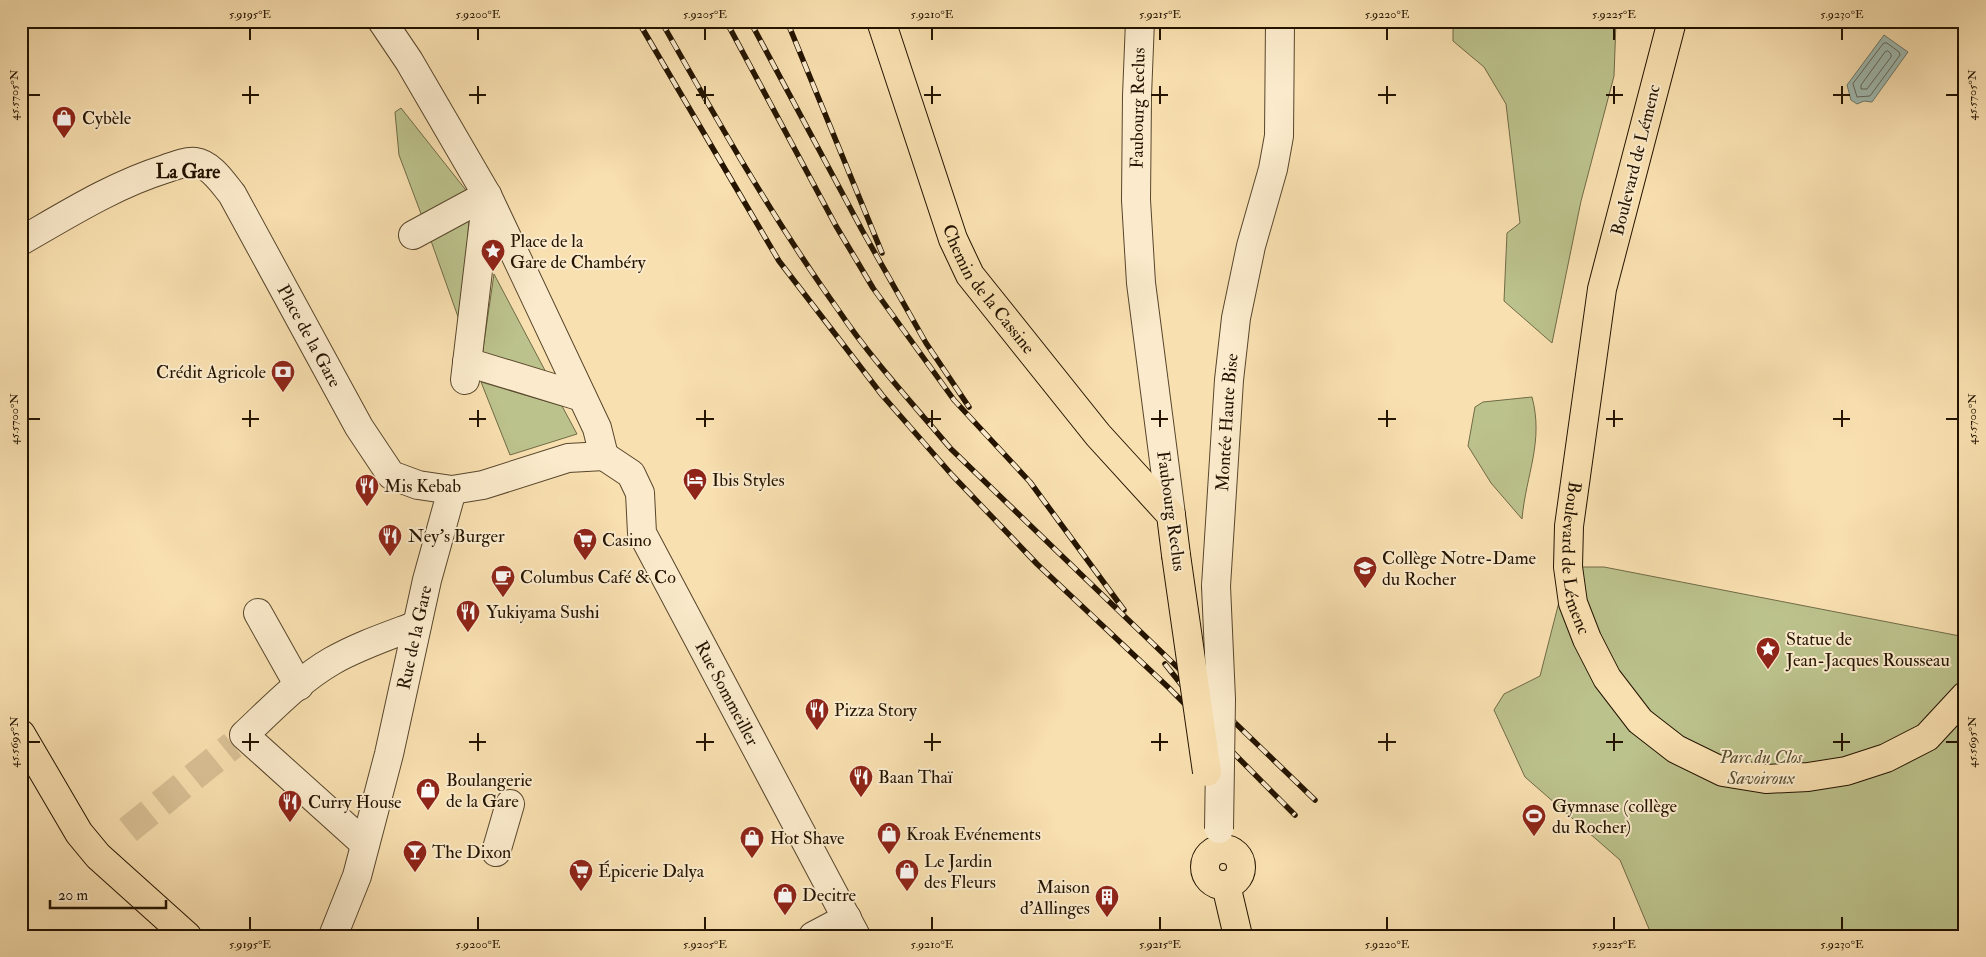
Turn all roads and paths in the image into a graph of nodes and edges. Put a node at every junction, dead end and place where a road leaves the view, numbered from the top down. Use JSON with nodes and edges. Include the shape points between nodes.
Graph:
{"nodes":[{"id":1,"x":382,"y":21,"type":"edge"},
{"id":2,"x":880,"y":21,"type":"edge"},
{"id":3,"x":1140,"y":21,"type":"edge"},
{"id":4,"x":1280,"y":21,"type":"edge"},
{"id":5,"x":1672,"y":21,"type":"edge"},
{"id":6,"x":487,"y":194,"type":"junction"},
{"id":7,"x":413,"y":235,"type":"dead end"},
{"id":8,"x":21,"y":241,"type":"edge"},
{"id":9,"x":582,"y":396,"type":"junction"},
{"id":10,"x":604,"y":456,"type":"junction"},
{"id":11,"x":452,"y":490,"type":"junction"},
{"id":12,"x":1171,"y":515,"type":"junction"},
{"id":13,"x":258,"y":613,"type":"dead end"},
{"id":14,"x":417,"y":625,"type":"junction"},
{"id":15,"x":298,"y":686,"type":"junction"},
{"id":16,"x":1965,"y":696,"type":"edge"},
{"id":17,"x":21,"y":734,"type":"edge"},
{"id":18,"x":510,"y":804,"type":"dead end"},
{"id":19,"x":1220,"y":839,"type":"junction"},
{"id":20,"x":365,"y":844,"type":"junction"},
{"id":21,"x":496,"y":852,"type":"dead end"},
{"id":22,"x":852,"y":927,"type":"edge"},
{"id":23,"x":187,"y":936,"type":"edge"},
{"id":24,"x":333,"y":936,"type":"edge"},
{"id":25,"x":813,"y":936,"type":"edge"},
{"id":26,"x":1238,"y":936,"type":"edge"}],
"edges":[{"from":1,"to":6,"type":"street","via":[[410,60]]},
{"from":2,"to":12,"type":"main road","name":"Chemin de la Cassine","via":[[953,239],[970,276],[1098,435]]},
{"from":3,"to":12,"type":"street","name":"Faubourg Reclus","via":[[1136,200],[1140,283]]},
{"from":4,"to":19,"type":"street","name":"Montée Haute Bise","bridge":true,"via":[[1279,136],[1236,318],[1229,380],[1216,586],[1222,699]]},
{"from":5,"to":16,"type":"main road","name":"Boulevard de Lémenc","via":[[1602,289],[1569,526],[1568,567],[1573,603],[1587,639],[1606,678],[1640,722],[1676,749],[1723,772],[1766,779],[1846,771],[1886,758],[1927,737]]},
{"from":6,"to":7,"type":"street"},
{"from":6,"to":9,"type":"street"},
{"from":6,"to":9,"type":"street","via":[[466,371]]},
{"from":8,"to":11,"type":"street","name":"Place de la Gare","via":[[129,182],[181,164],[202,164],[214,172],[232,194],[360,427],[391,476],[418,485]]},
{"from":9,"to":10,"type":"street","via":[[597,428]]},
{"from":10,"to":11,"type":"street","via":[[568,458],[483,485]]},
{"from":10,"to":22,"type":"street","name":"Rue Sommeiller","via":[[631,474],[640,493],[642,533]]},
{"from":11,"to":14,"type":"street","name":"Rue de la Gare"},
{"from":12,"to":19,"type":"main road","name":"Faubourg Reclus","bridge":true,"via":[[1207,772]]},
{"from":13,"to":15,"type":"street"},
{"from":14,"to":15,"type":"street","via":[[330,662]]},
{"from":14,"to":20,"type":"street","name":"Rue de la Gare"},
{"from":15,"to":20,"type":"street","via":[[239,741]]},
{"from":17,"to":23,"type":"main road","via":[[79,834],[98,856]]},
{"from":18,"to":21,"type":"street"},
{"from":19,"to":26,"type":"main road","via":[[1207,856],[1204,867],[1207,878],[1226,885]]},
{"from":20,"to":24,"type":"street","name":"Rue de la Gare","via":[[357,876]]},
{"from":22,"to":25,"type":"street"}]}
